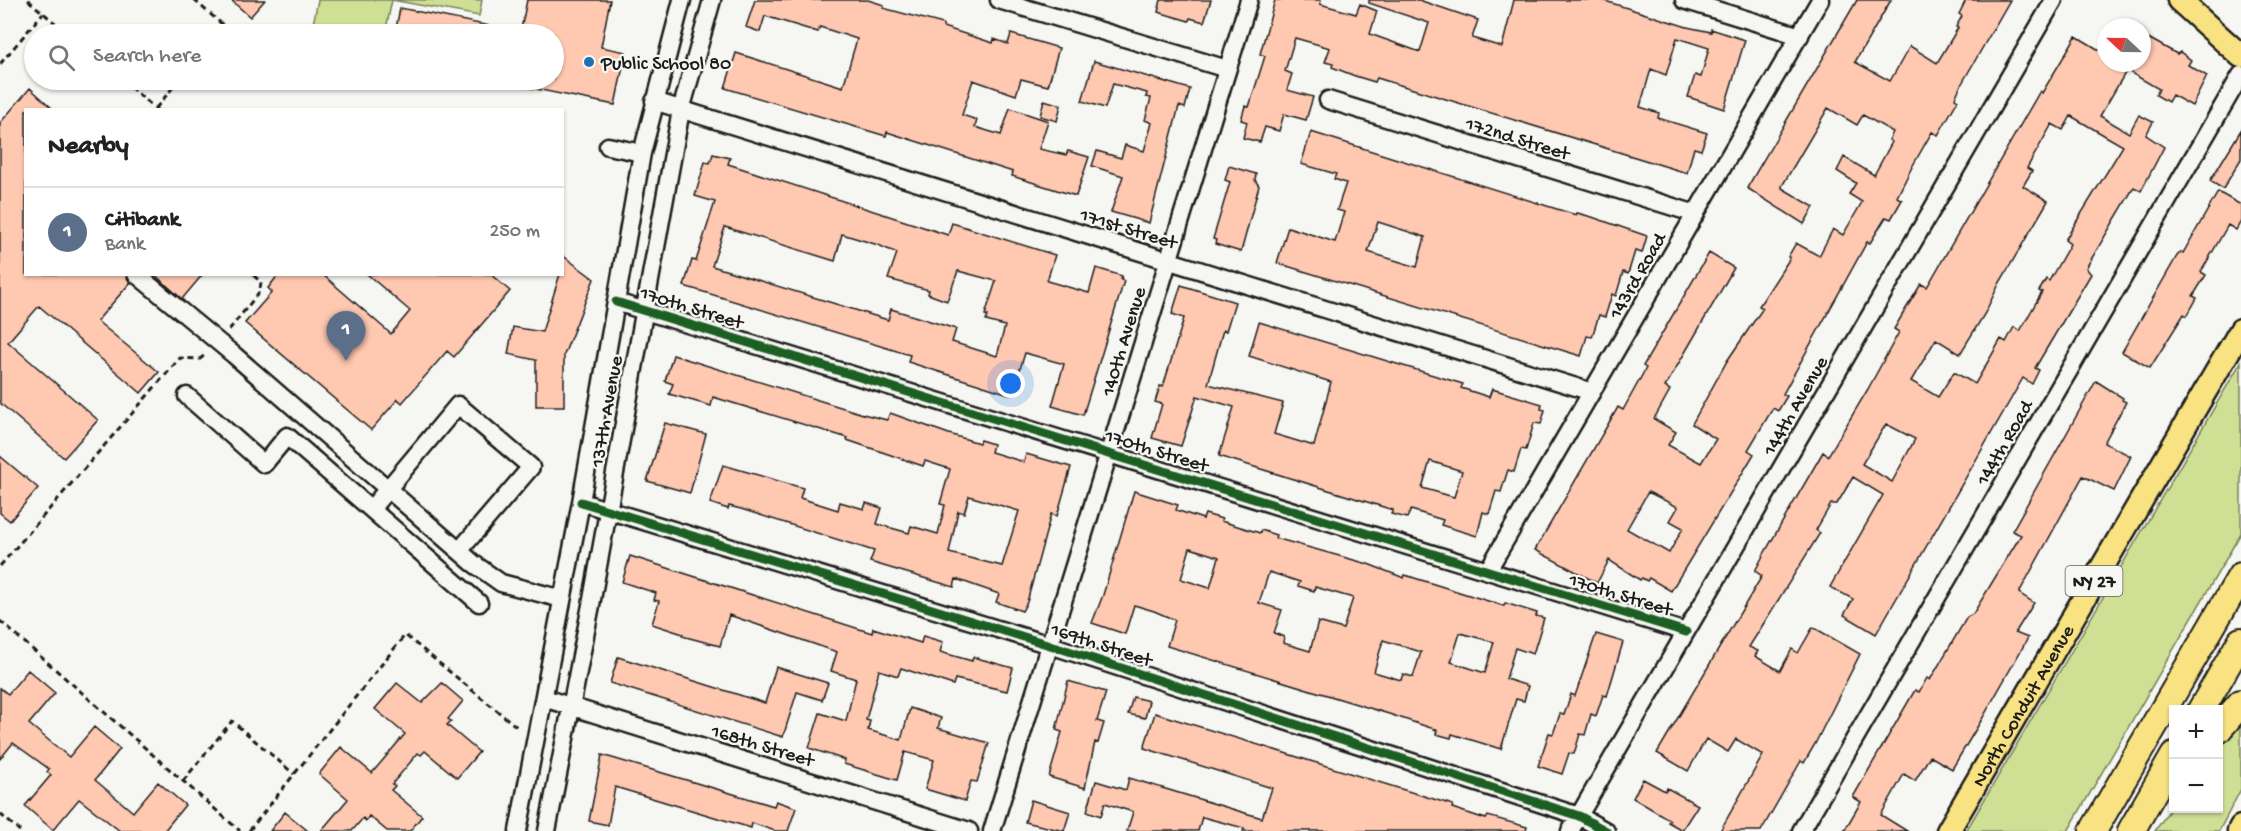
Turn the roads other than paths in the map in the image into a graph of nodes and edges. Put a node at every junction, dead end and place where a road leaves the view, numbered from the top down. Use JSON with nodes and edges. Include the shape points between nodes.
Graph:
{"nodes":[{"id":1,"x":682,"y":0,"type":"edge"},
{"id":2,"x":712,"y":0,"type":"edge"},
{"id":3,"x":999,"y":0,"type":"edge"},
{"id":4,"x":1249,"y":0,"type":"edge"},
{"id":5,"x":1684,"y":0,"type":"edge"},
{"id":6,"x":1820,"y":0,"type":"edge"},
{"id":7,"x":2054,"y":0,"type":"edge"},
{"id":8,"x":2179,"y":0,"type":"edge"},
{"id":9,"x":1800,"y":36,"type":"junction"},
{"id":10,"x":2241,"y":56,"type":"edge"},
{"id":11,"x":1227,"y":69,"type":"junction"},
{"id":12,"x":2241,"y":75,"type":"edge"},
{"id":13,"x":1328,"y":100,"type":"dead end"},
{"id":14,"x":654,"y":101,"type":"junction"},
{"id":15,"x":681,"y":110,"type":"junction"},
{"id":16,"x":608,"y":146,"type":"dead end"},
{"id":17,"x":642,"y":153,"type":"junction"},
{"id":18,"x":1696,"y":214,"type":"junction"},
{"id":19,"x":1168,"y":261,"type":"junction"},
{"id":20,"x":138,"y":276,"type":"edge"},
{"id":21,"x":616,"y":302,"type":"junction"},
{"id":22,"x":645,"y":310,"type":"junction"},
{"id":23,"x":2241,"y":330,"type":"edge"},
{"id":24,"x":1592,"y":392,"type":"junction"},
{"id":25,"x":187,"y":396,"type":"dead end"},
{"id":26,"x":1109,"y":453,"type":"junction"},
{"id":27,"x":387,"y":488,"type":"junction"},
{"id":28,"x":581,"y":502,"type":"junction"},
{"id":29,"x":371,"y":509,"type":"junction"},
{"id":30,"x":609,"y":510,"type":"junction"},
{"id":31,"x":459,"y":551,"type":"junction"},
{"id":32,"x":1488,"y":570,"type":"junction"},
{"id":33,"x":2241,"y":576,"type":"edge"},
{"id":34,"x":562,"y":599,"type":"junction"},
{"id":35,"x":479,"y":603,"type":"dead end"},
{"id":36,"x":1686,"y":632,"type":"junction"},
{"id":37,"x":2241,"y":640,"type":"edge"},
{"id":38,"x":1050,"y":645,"type":"junction"},
{"id":39,"x":544,"y":698,"type":"junction"},
{"id":40,"x":2241,"y":703,"type":"edge"},
{"id":41,"x":2204,"y":705,"type":"edge"},
{"id":42,"x":571,"y":706,"type":"junction"},
{"id":43,"x":2223,"y":724,"type":"edge"},
{"id":44,"x":2172,"y":759,"type":"edge"},
{"id":45,"x":2169,"y":795,"type":"edge"},
{"id":46,"x":1579,"y":816,"type":"junction"},
{"id":47,"x":518,"y":831,"type":"edge"},
{"id":48,"x":547,"y":831,"type":"edge"},
{"id":49,"x":969,"y":831,"type":"edge"},
{"id":50,"x":992,"y":831,"type":"edge"},
{"id":51,"x":1570,"y":831,"type":"edge"},
{"id":52,"x":1606,"y":831,"type":"edge"},
{"id":53,"x":1801,"y":831,"type":"edge"},
{"id":54,"x":1948,"y":831,"type":"edge"},
{"id":55,"x":2092,"y":831,"type":"edge"},
{"id":56,"x":2131,"y":831,"type":"edge"},
{"id":57,"x":2141,"y":831,"type":"edge"}],
"edges":[{"from":1,"to":14,"type":"street","name":"137th Avenue"},
{"from":2,"to":15,"type":"street","name":"137th Avenue"},
{"from":3,"to":11,"type":"street"},
{"from":4,"to":11,"type":"street","name":"140th Avenue"},
{"from":5,"to":9,"type":"street"},
{"from":6,"to":9,"type":"street","name":"143rd Road"},
{"from":7,"to":36,"type":"street","name":"144th Avenue"},
{"from":8,"to":10,"type":"main road"},
{"from":9,"to":18,"type":"street","name":"143rd Road"},
{"from":11,"to":19,"type":"street","name":"140th Avenue"},
{"from":12,"to":53,"type":"street","name":"144th Road"},
{"from":13,"to":18,"type":"street","name":"172nd Street"},
{"from":14,"to":15,"type":"street","name":"171st Street"},
{"from":14,"to":17,"type":"street","name":"137th Avenue"},
{"from":15,"to":19,"type":"street","name":"171st Street"},
{"from":15,"to":22,"type":"street","name":"137th Avenue"},
{"from":16,"to":17,"type":"street"},
{"from":17,"to":21,"type":"street","name":"137th Avenue"},
{"from":18,"to":24,"type":"street","name":"143rd Road"},
{"from":19,"to":24,"type":"street","name":"171st Street"},
{"from":19,"to":26,"type":"street","name":"140th Avenue"},
{"from":20,"to":27,"type":"street"},
{"from":21,"to":22,"type":"street","name":"170th Street"},
{"from":21,"to":28,"type":"street","name":"137th Avenue"},
{"from":22,"to":26,"type":"street","name":"170th Street"},
{"from":22,"to":30,"type":"street","name":"137th Avenue"},
{"from":23,"to":54,"type":"main road","name":"North Conduit Avenue","number":"NY 27"},
{"from":24,"to":32,"type":"street","name":"143rd Road"},
{"from":25,"to":29,"type":"street","via":[[264,464],[287,436]]},
{"from":26,"to":32,"type":"street","name":"170th Street"},
{"from":26,"to":38,"type":"street","name":"140th Avenue"},
{"from":27,"to":29,"type":"street"},
{"from":27,"to":31,"type":"street"},
{"from":27,"to":31,"type":"street","via":[[458,405],[531,467]]},
{"from":28,"to":30,"type":"street","name":"169th Street"},
{"from":28,"to":34,"type":"street","name":"137th Avenue"},
{"from":29,"to":35,"type":"street"},
{"from":30,"to":38,"type":"street","name":"169th Street"},
{"from":30,"to":42,"type":"street","name":"137th Avenue"},
{"from":31,"to":34,"type":"street","via":[[501,583]]},
{"from":32,"to":36,"type":"street","name":"170th Street"},
{"from":33,"to":55,"type":"highway"},
{"from":34,"to":39,"type":"street","name":"137th Avenue"},
{"from":36,"to":46,"type":"street","name":"144th Avenue"},
{"from":37,"to":41,"type":"highway"},
{"from":38,"to":46,"type":"street","name":"169th Street"},
{"from":38,"to":50,"type":"street","name":"140th Avenue"},
{"from":39,"to":42,"type":"street","name":"168th Street"},
{"from":39,"to":47,"type":"street","name":"137th Avenue"},
{"from":40,"to":43,"type":"highway"},
{"from":42,"to":48,"type":"street","name":"137th Avenue"},
{"from":42,"to":49,"type":"street","name":"168th Street"},
{"from":44,"to":56,"type":"highway"},
{"from":45,"to":57,"type":"highway"},
{"from":46,"to":51,"type":"street","name":"144th Avenue"},
{"from":46,"to":52,"type":"street","name":"169th Street"}]}
